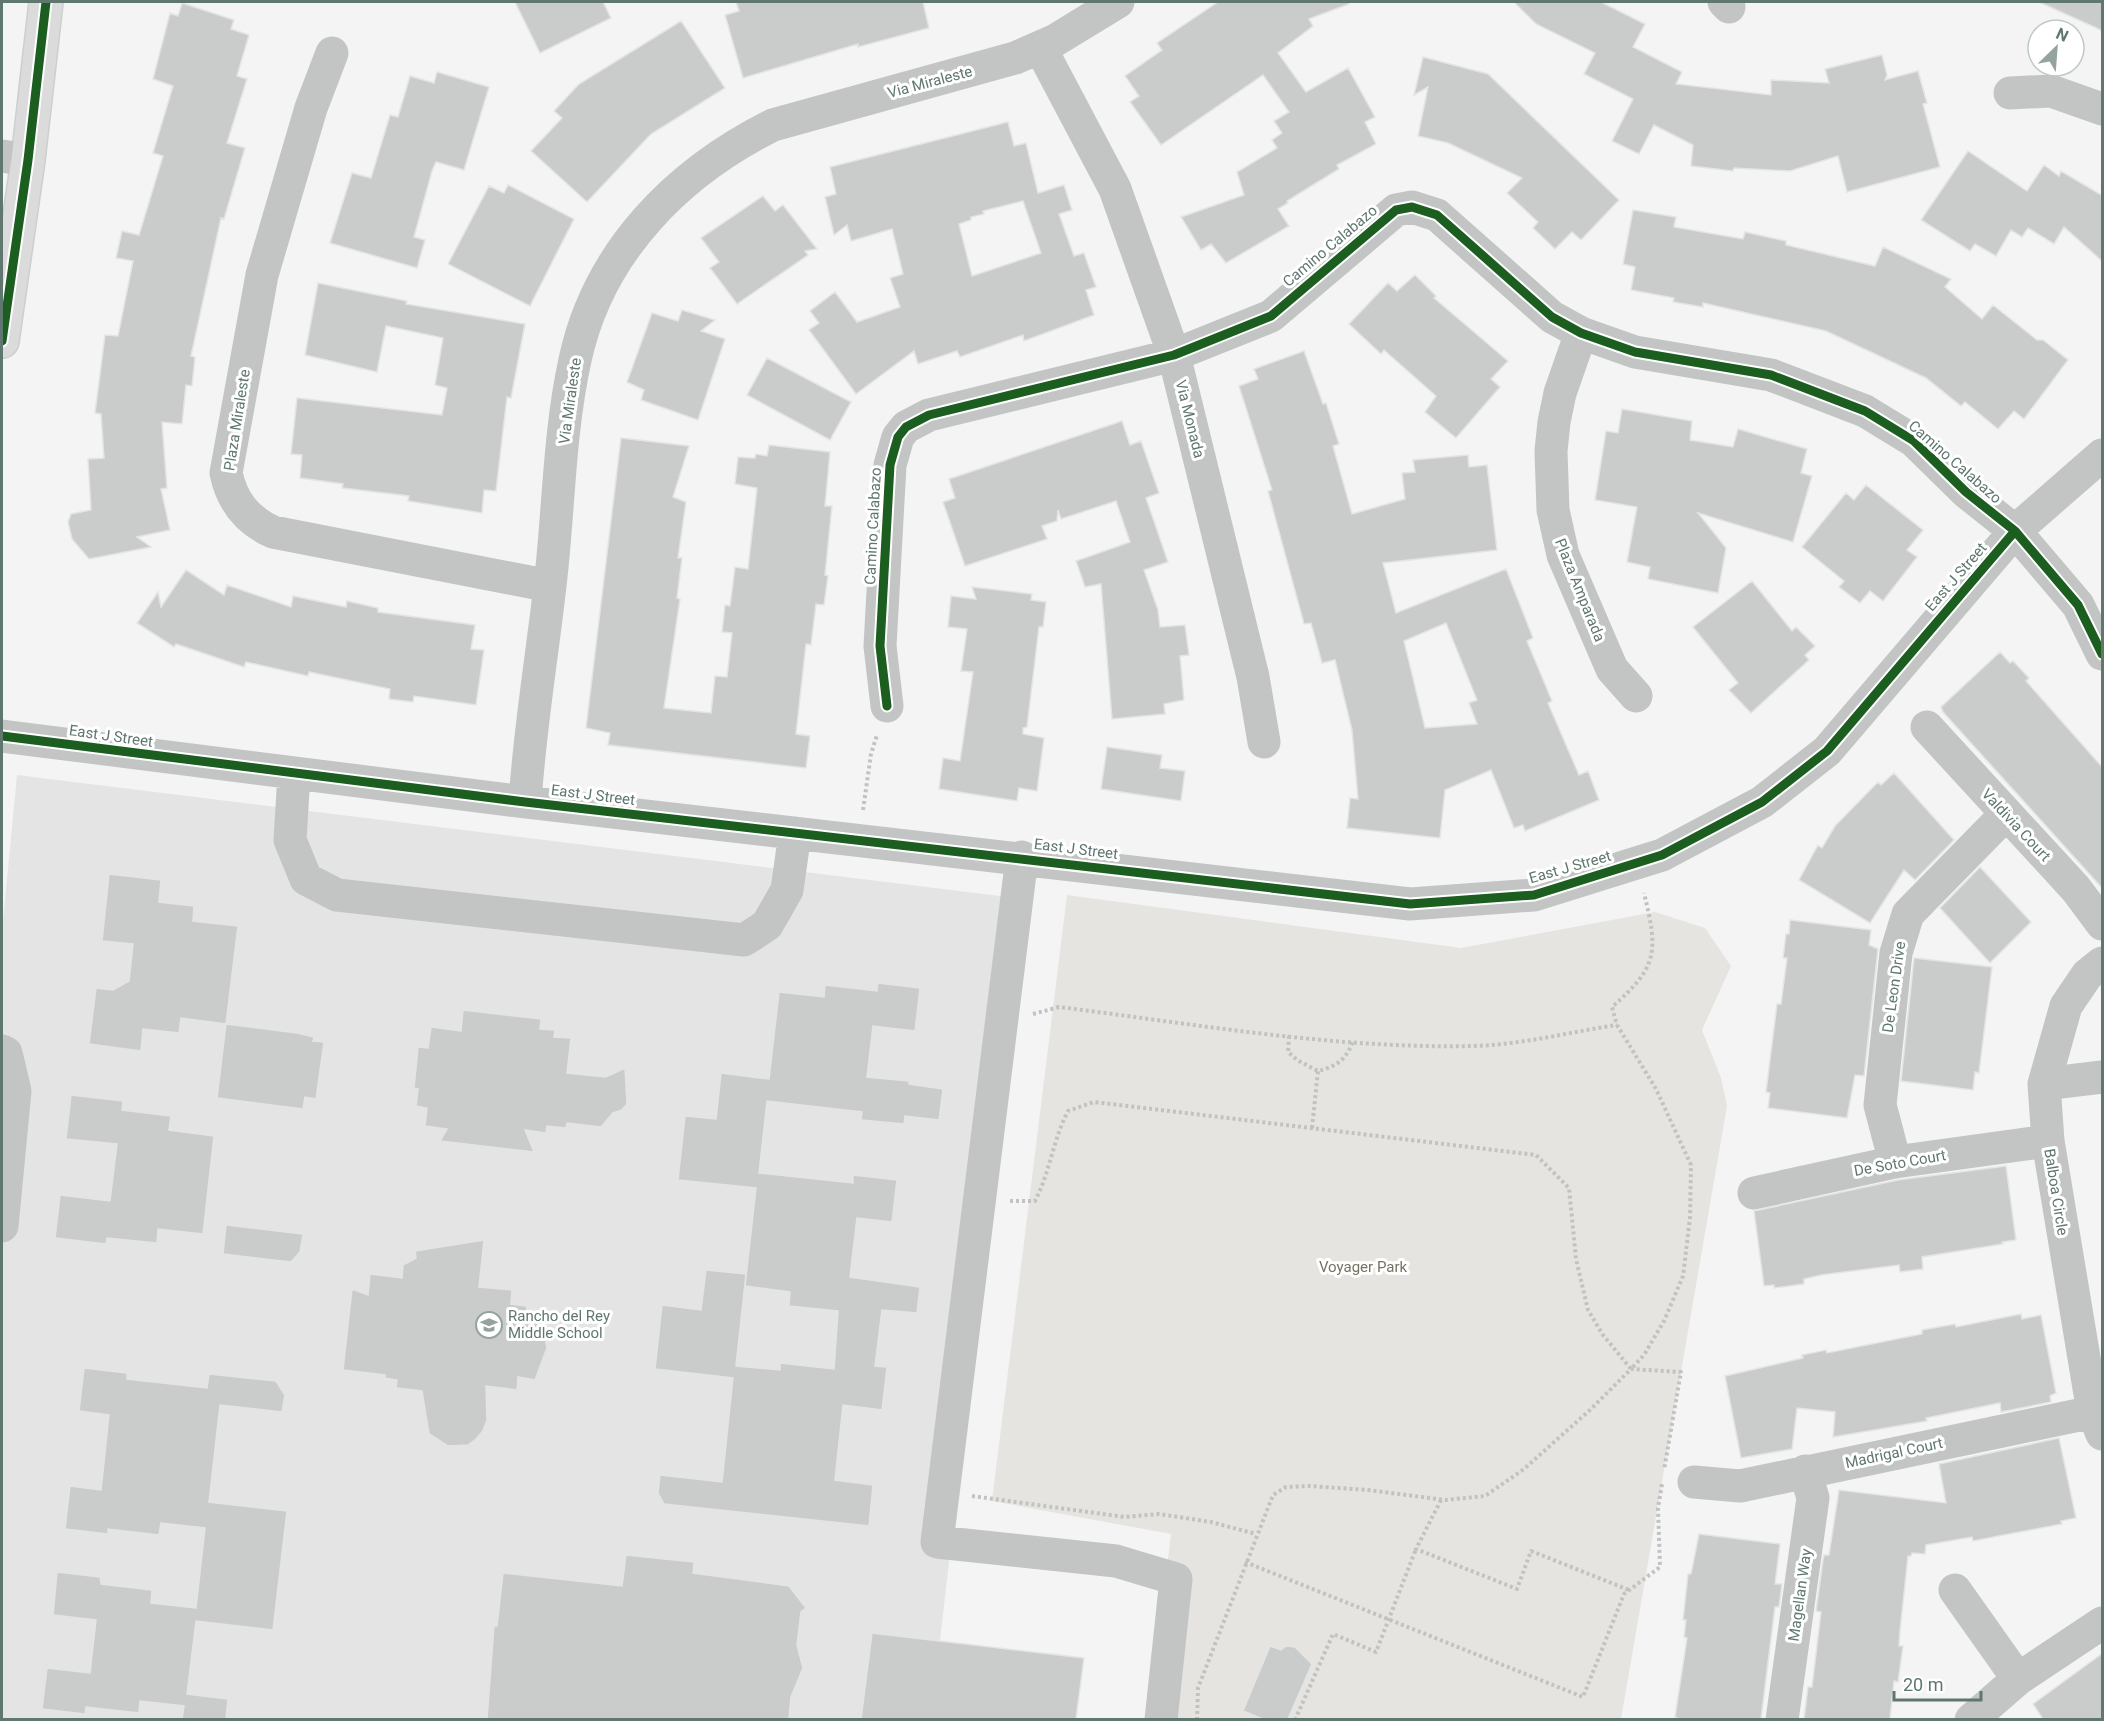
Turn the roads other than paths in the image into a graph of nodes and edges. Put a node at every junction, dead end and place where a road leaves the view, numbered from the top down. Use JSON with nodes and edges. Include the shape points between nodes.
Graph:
{"nodes":[{"id":1,"x":46,"y":2,"type":"edge"},
{"id":2,"x":1118,"y":2,"type":"edge"},
{"id":3,"x":1040,"y":47,"type":"junction"},
{"id":4,"x":332,"y":53,"type":"dead end"},
{"id":5,"x":2010,"y":93,"type":"dead end"},
{"id":6,"x":2103,"y":109,"type":"edge"},
{"id":7,"x":15,"y":158,"type":"edge"},
{"id":8,"x":1581,"y":333,"type":"junction"},
{"id":9,"x":2,"y":341,"type":"edge"},
{"id":10,"x":1174,"y":355,"type":"junction"},
{"id":11,"x":2103,"y":455,"type":"edge"},
{"id":12,"x":2014,"y":531,"type":"junction"},
{"id":13,"x":550,"y":586,"type":"junction"},
{"id":14,"x":2103,"y":654,"type":"edge"},
{"id":15,"x":1636,"y":696,"type":"dead end"},
{"id":16,"x":887,"y":706,"type":"road end"},
{"id":17,"x":1927,"y":727,"type":"dead end"},
{"id":18,"x":2,"y":736,"type":"edge"},
{"id":19,"x":1264,"y":742,"type":"dead end"},
{"id":20,"x":294,"y":774,"type":"junction"},
{"id":21,"x":525,"y":802,"type":"junction"},
{"id":22,"x":2006,"y":814,"type":"junction"},
{"id":23,"x":795,"y":833,"type":"junction"},
{"id":24,"x":1022,"y":857,"type":"junction"},
{"id":25,"x":2103,"y":924,"type":"edge"},
{"id":26,"x":2103,"y":963,"type":"edge"},
{"id":27,"x":2,"y":1051,"type":"edge"},
{"id":28,"x":2103,"y":1077,"type":"edge"},
{"id":29,"x":2044,"y":1084,"type":"junction"},
{"id":30,"x":2048,"y":1141,"type":"junction"},
{"id":31,"x":1895,"y":1162,"type":"junction"},
{"id":32,"x":1754,"y":1193,"type":"dead end"},
{"id":33,"x":2,"y":1226,"type":"edge"},
{"id":34,"x":2098,"y":1423,"type":"edge"},
{"id":35,"x":1805,"y":1472,"type":"junction"},
{"id":36,"x":1694,"y":1482,"type":"dead end"},
{"id":37,"x":1955,"y":1590,"type":"dead end"},
{"id":38,"x":2103,"y":1623,"type":"edge"},
{"id":39,"x":2018,"y":1679,"type":"junction"},
{"id":40,"x":1161,"y":1719,"type":"edge"},
{"id":41,"x":1782,"y":1719,"type":"edge"},
{"id":42,"x":1971,"y":1719,"type":"edge"}],
"edges":[{"from":1,"to":7,"type":"main road"},
{"from":2,"to":3,"type":"street","name":"Via Miraleste"},
{"from":3,"to":10,"type":"street","name":"Via Monada","via":[[1115,189]]},
{"from":3,"to":13,"type":"street","name":"Via Miraleste","via":[[1015,58],[773,125],[706,164],[649,216],[604,282],[575,357]]},
{"from":4,"to":13,"type":"street","name":"Plaza Miraleste","via":[[311,108],[262,274],[226,473],[229,486],[240,508],[273,532]]},
{"from":5,"to":6,"type":"street","via":[[2051,91]]},
{"from":7,"to":9,"type":"main road"},
{"from":8,"to":10,"type":"street","name":"Camino Calabazo","via":[[1552,317],[1437,215],[1412,207],[1396,210],[1271,316]]},
{"from":8,"to":12,"type":"street","name":"Camino Calabazo","via":[[1635,352],[1771,375],[1866,411],[1914,441],[1966,492]]},
{"from":8,"to":15,"type":"street","name":"Plaza Amparada","via":[[1554,422],[1553,510],[1563,555],[1612,669]]},
{"from":10,"to":16,"type":"street","name":"Camino Calabazo","via":[[929,415],[906,427],[892,450],[888,487],[880,646]]},
{"from":10,"to":19,"type":"street","name":"Via Monada","via":[[1253,676]]},
{"from":11,"to":12,"type":"street","name":"East J Street"},
{"from":12,"to":14,"type":"street","name":"Camino Calabazo","via":[[2078,605]]},
{"from":12,"to":24,"type":"street","name":"East J Street","via":[[1827,751],[1762,802],[1662,855],[1534,895],[1410,904]]},
{"from":13,"to":21,"type":"street","name":"Via Miraleste"},
{"from":17,"to":22,"type":"street","name":"Valdivia Court"},
{"from":18,"to":20,"type":"street","name":"East J Street"},
{"from":20,"to":21,"type":"street","name":"East J Street"},
{"from":20,"to":23,"type":"street","via":[[290,840],[306,879],[337,895],[744,940],[767,925],[786,890]]},
{"from":21,"to":23,"type":"street","name":"East J Street"},
{"from":22,"to":25,"type":"street","name":"Valdivia Court"},
{"from":22,"to":31,"type":"street","name":"De Leon Drive","via":[[1908,914],[1896,953],[1880,1105]]},
{"from":23,"to":24,"type":"street","name":"East J Street"},
{"from":24,"to":40,"type":"street","via":[[937,1542],[1116,1561],[1176,1579]]},
{"from":26,"to":29,"type":"street","name":"Balboa Circle","via":[[2087,975],[2066,1006]]},
{"from":27,"to":33,"type":"street","via":[[6,1053],[15,1091]]},
{"from":28,"to":29,"type":"street"},
{"from":29,"to":30,"type":"street","name":"Balboa Circle"},
{"from":30,"to":31,"type":"street","name":"De Soto Court"},
{"from":30,"to":34,"type":"street","name":"Balboa Circle"},
{"from":31,"to":32,"type":"street","name":"De Soto Court"},
{"from":34,"to":35,"type":"street","name":"Madrigal Court"},
{"from":35,"to":36,"type":"street","name":"Madrigal Court","via":[[1740,1486]]},
{"from":35,"to":41,"type":"street","name":"Magellan Way","via":[[1813,1498]]},
{"from":37,"to":39,"type":"street"},
{"from":38,"to":39,"type":"street"},
{"from":39,"to":42,"type":"street"}]}
